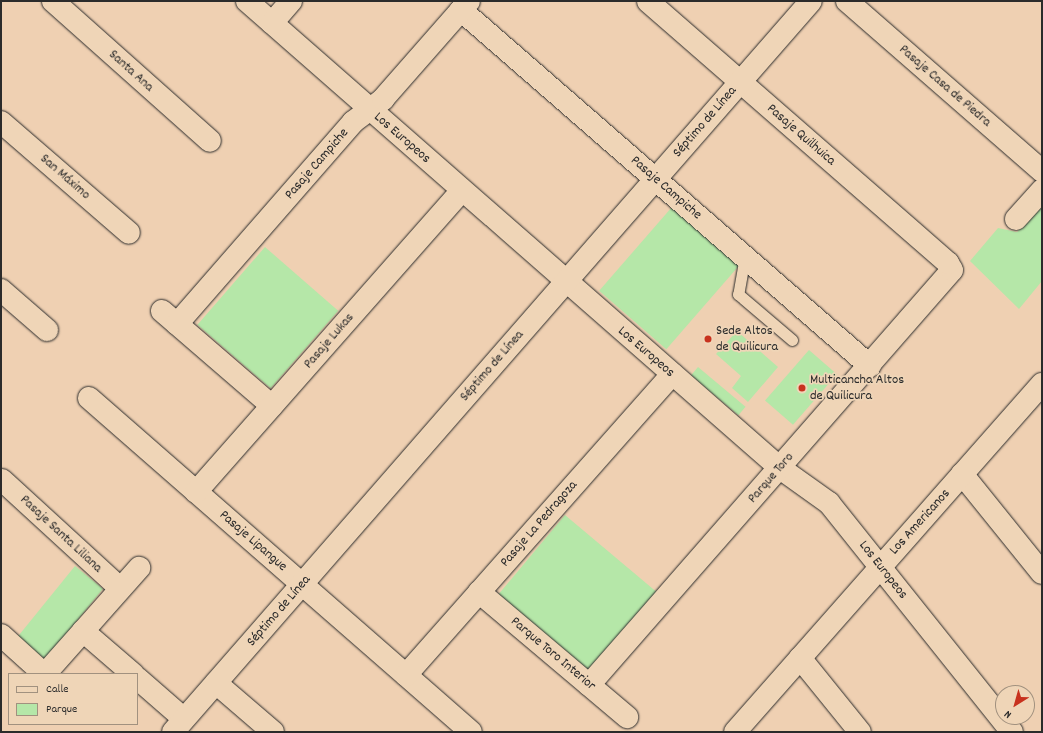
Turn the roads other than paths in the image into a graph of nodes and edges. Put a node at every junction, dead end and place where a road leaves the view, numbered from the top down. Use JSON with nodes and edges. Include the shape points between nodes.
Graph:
{"nodes":[{"id":1,"x":53,"y":1,"type":"edge"},
{"id":2,"x":247,"y":1,"type":"edge"},
{"id":3,"x":291,"y":1,"type":"edge"},
{"id":4,"x":648,"y":1,"type":"edge"},
{"id":5,"x":811,"y":1,"type":"edge"},
{"id":6,"x":847,"y":1,"type":"edge"},
{"id":7,"x":465,"y":5,"type":"edge"},
{"id":8,"x":272,"y":23,"type":"junction"},
{"id":9,"x":740,"y":82,"type":"junction"},
{"id":10,"x":370,"y":109,"type":"junction"},
{"id":11,"x":1,"y":122,"type":"edge"},
{"id":12,"x":210,"y":141,"type":"dead end"},
{"id":13,"x":1042,"y":171,"type":"edge"},
{"id":14,"x":656,"y":179,"type":"junction"},
{"id":15,"x":462,"y":190,"type":"junction"},
{"id":16,"x":1042,"y":190,"type":"edge"},
{"id":17,"x":1016,"y":220,"type":"dead end"},
{"id":18,"x":129,"y":233,"type":"dead end"},
{"id":19,"x":745,"y":256,"type":"junction"},
{"id":20,"x":952,"y":270,"type":"joint"},
{"id":21,"x":566,"y":282,"type":"junction"},
{"id":22,"x":1,"y":290,"type":"edge"},
{"id":23,"x":47,"y":330,"type":"dead end"},
{"id":24,"x":792,"y":340,"type":"dead end"},
{"id":25,"x":870,"y":366,"type":"junction"},
{"id":26,"x":672,"y":374,"type":"junction"},
{"id":27,"x":1042,"y":386,"type":"edge"},
{"id":28,"x":89,"y":398,"type":"dead end"},
{"id":29,"x":272,"y":406,"type":"junction"},
{"id":30,"x":780,"y":468,"type":"junction"},
{"id":31,"x":962,"y":474,"type":"junction"},
{"id":32,"x":2,"y":480,"type":"edge"},
{"id":33,"x":196,"y":492,"type":"junction"},
{"id":34,"x":880,"y":567,"type":"junction"},
{"id":35,"x":139,"y":568,"type":"dead end"},
{"id":36,"x":1042,"y":573,"type":"edge"},
{"id":37,"x":302,"y":584,"type":"junction"},
{"id":38,"x":120,"y":588,"type":"junction"},
{"id":39,"x":479,"y":592,"type":"junction"},
{"id":40,"x":83,"y":631,"type":"junction"},
{"id":41,"x":1,"y":635,"type":"edge"},
{"id":42,"x":800,"y":658,"type":"junction"},
{"id":43,"x":43,"y":673,"type":"edge"},
{"id":44,"x":45,"y":673,"type":"edge"},
{"id":45,"x":132,"y":673,"type":"edge"},
{"id":46,"x":406,"y":675,"type":"junction"},
{"id":47,"x":138,"y":679,"type":"edge"},
{"id":48,"x":216,"y":683,"type":"junction"},
{"id":49,"x":589,"y":685,"type":"junction"},
{"id":50,"x":627,"y":717,"type":"dead end"},
{"id":51,"x":179,"y":726,"type":"edge"},
{"id":52,"x":273,"y":732,"type":"edge"},
{"id":53,"x":471,"y":732,"type":"edge"},
{"id":54,"x":735,"y":732,"type":"edge"},
{"id":55,"x":860,"y":732,"type":"edge"},
{"id":56,"x":1012,"y":732,"type":"edge"}],
"edges":[{"from":1,"to":12,"type":"street","name":"Santa Ana"},
{"from":2,"to":8,"type":"street","name":"Los Europeos"},
{"from":3,"to":8,"type":"street"},
{"from":4,"to":9,"type":"street","name":"Pasaje Quilhuica"},
{"from":5,"to":9,"type":"street","name":"Séptimo de Línea"},
{"from":6,"to":13,"type":"street","name":"Pasaje Casa de Piedra"},
{"from":7,"to":10,"type":"street","name":"Pasaje Campiche","via":[[383,99]]},
{"from":7,"to":14,"type":"street","name":"Pasaje Campiche"},
{"from":8,"to":10,"type":"street","name":"Los Europeos"},
{"from":9,"to":14,"type":"street","name":"Séptimo de Línea"},
{"from":9,"to":20,"type":"street","name":"Pasaje Quilhuica","via":[[948,263]]},
{"from":10,"to":15,"type":"street","name":"Los Europeos"},
{"from":10,"to":29,"type":"street","name":"Pasaje Campiche","via":[[353,122],[170,317]]},
{"from":11,"to":18,"type":"street","name":"San Máximo"},
{"from":14,"to":19,"type":"street","name":"Pasaje Campiche"},
{"from":14,"to":21,"type":"street","name":"Séptimo de Línea"},
{"from":15,"to":21,"type":"street","name":"Los Europeos"},
{"from":15,"to":29,"type":"street","name":"Pasaje Lukas"},
{"from":16,"to":17,"type":"street"},
{"from":19,"to":24,"type":"lane","via":[[738,294]]},
{"from":19,"to":25,"type":"street","name":"Pasaje Campiche"},
{"from":20,"to":25,"type":"street","name":"Parque Toro"},
{"from":21,"to":26,"type":"street","name":"Los Europeos"},
{"from":21,"to":37,"type":"street","name":"Séptimo de Línea"},
{"from":22,"to":23,"type":"street"},
{"from":25,"to":30,"type":"street","name":"Parque Toro"},
{"from":26,"to":30,"type":"street","name":"Los Europeos"},
{"from":26,"to":39,"type":"street","name":"Pasaje La Pedragoza"},
{"from":27,"to":31,"type":"street","name":"Los Americanos"},
{"from":28,"to":33,"type":"street","name":"Pasaje Lipangue"},
{"from":29,"to":33,"type":"street","name":"Pasaje Lukas"},
{"from":30,"to":34,"type":"street","name":"Los Europeos","via":[[829,503]]},
{"from":30,"to":49,"type":"street","name":"Parque Toro"},
{"from":31,"to":34,"type":"street","name":"Los Americanos"},
{"from":31,"to":36,"type":"street"},
{"from":32,"to":38,"type":"street","name":"Pasaje Santa Liliana"},
{"from":33,"to":37,"type":"street","name":"Pasaje Lipangue"},
{"from":34,"to":42,"type":"street","name":"Los Americanos"},
{"from":34,"to":56,"type":"street","name":"Los Europeos"},
{"from":35,"to":38,"type":"street"},
{"from":37,"to":46,"type":"street","name":"Pasaje Lipangue"},
{"from":37,"to":48,"type":"street","name":"Séptimo de Línea"},
{"from":38,"to":40,"type":"street"},
{"from":39,"to":46,"type":"street","name":"Pasaje La Pedragoza"},
{"from":39,"to":49,"type":"street","name":"Parque Toro Interior"},
{"from":40,"to":44,"type":"street"},
{"from":40,"to":45,"type":"street"},
{"from":41,"to":43,"type":"street"},
{"from":42,"to":54,"type":"street","name":"Los Americanos"},
{"from":42,"to":55,"type":"street"},
{"from":46,"to":53,"type":"street","name":"Pasaje Lipangue"},
{"from":47,"to":51,"type":"street"},
{"from":48,"to":51,"type":"street","name":"Séptimo de Línea"},
{"from":48,"to":52,"type":"street"},
{"from":49,"to":50,"type":"street","name":"Parque Toro Interior"}]}
